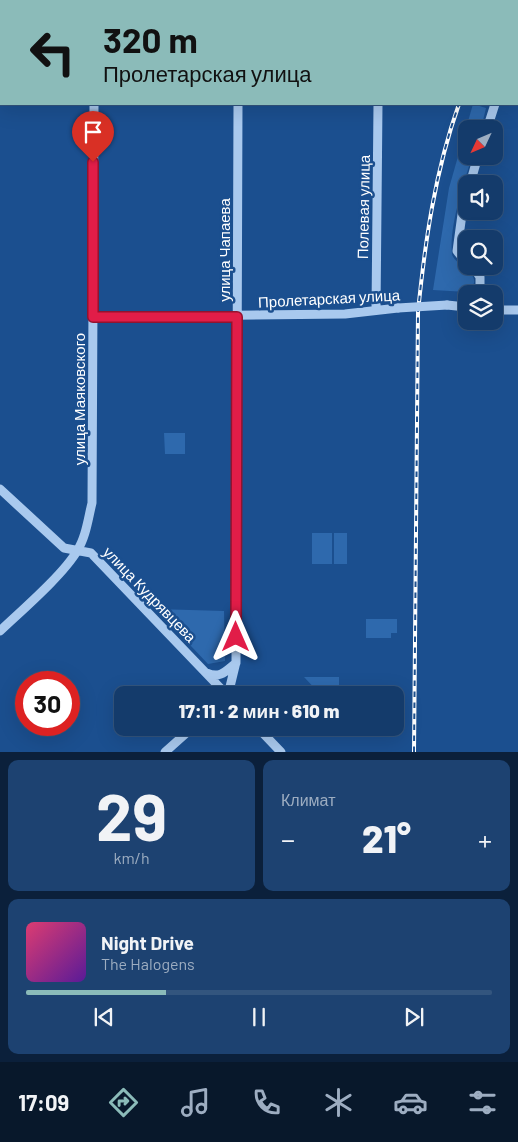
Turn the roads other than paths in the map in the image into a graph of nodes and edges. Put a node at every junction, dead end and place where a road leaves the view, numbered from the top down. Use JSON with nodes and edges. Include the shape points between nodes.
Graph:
{"nodes":[{"id":1,"x":94,"y":105,"type":"edge"},
{"id":2,"x":238,"y":105,"type":"edge"},
{"id":3,"x":378,"y":105,"type":"edge"},
{"id":4,"x":495,"y":105,"type":"edge"},
{"id":5,"x":490,"y":120,"type":"edge"},
{"id":6,"x":458,"y":306,"type":"edge"},
{"id":7,"x":376,"y":310,"type":"junction"},
{"id":8,"x":503,"y":310,"type":"edge"},
{"id":9,"x":518,"y":310,"type":"edge"},
{"id":10,"x":93,"y":317,"type":"junction"},
{"id":11,"x":237,"y":317,"type":"junction"},
{"id":12,"x":0,"y":489,"type":"edge"},
{"id":13,"x":78,"y":551,"type":"junction"},
{"id":14,"x":0,"y":631,"type":"edge"},
{"id":15,"x":236,"y":662,"type":"junction"},
{"id":16,"x":206,"y":672,"type":"junction"},
{"id":17,"x":232,"y":677,"type":"junction"},
{"id":18,"x":215,"y":682,"type":"junction"},
{"id":19,"x":219,"y":686,"type":"edge"},
{"id":20,"x":230,"y":686,"type":"edge"},
{"id":21,"x":183,"y":736,"type":"edge"},
{"id":22,"x":266,"y":736,"type":"edge"},
{"id":23,"x":165,"y":752,"type":"edge"},
{"id":24,"x":281,"y":752,"type":"edge"}],
"edges":[{"from":1,"to":10,"type":"street","name":"улица Маяковского"},
{"from":2,"to":11,"type":"street","name":"улица Чапаева"},
{"from":3,"to":7,"type":"street","name":"Полевая улица"},
{"from":4,"to":5,"type":"street"},
{"from":6,"to":7,"type":"street","name":"Пролетарская улица","bridge":true},
{"from":7,"to":11,"type":"street","name":"Пролетарская улица"},
{"from":8,"to":9,"type":"street"},
{"from":10,"to":11,"type":"street","name":"Пролетарская улица"},
{"from":10,"to":13,"type":"street","name":"улица Маяковского","via":[[92,503]]},
{"from":11,"to":15,"type":"street","name":"улица Чапаева"},
{"from":12,"to":13,"type":"street","name":"улица Кудрявцева","via":[[64,548]]},
{"from":13,"to":14,"type":"street","name":"улица Маяковского"},
{"from":13,"to":16,"type":"street","name":"улица Кудрявцева","via":[[91,553]]},
{"from":15,"to":16,"type":"street","via":[[224,674],[218,676]]},
{"from":15,"to":17,"type":"street","name":"улица Чапаева"},
{"from":16,"to":18,"type":"street","name":"улица Кудрявцева"},
{"from":17,"to":18,"type":"street","via":[[223,684]]},
{"from":17,"to":20,"type":"street","name":"улица Чапаева"},
{"from":18,"to":19,"type":"street","name":"улица Кудрявцева"},
{"from":21,"to":23,"type":"street"},
{"from":22,"to":24,"type":"street"}]}
